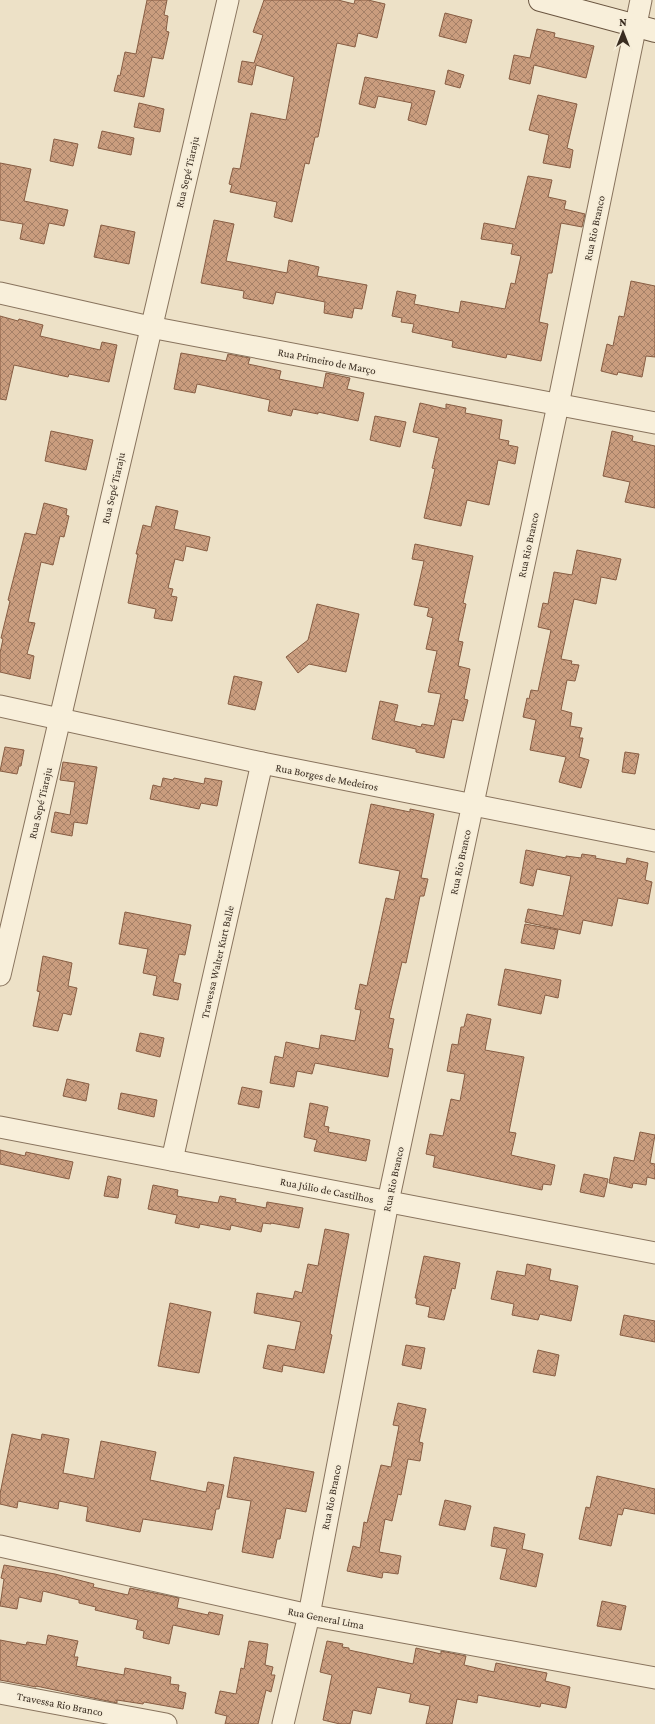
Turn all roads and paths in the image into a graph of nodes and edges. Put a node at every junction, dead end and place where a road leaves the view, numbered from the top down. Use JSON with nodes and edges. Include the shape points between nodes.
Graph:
{"nodes":[{"id":1,"x":228,"y":0,"type":"edge"},
{"id":2,"x":540,"y":0,"type":"edge"},
{"id":3,"x":641,"y":0,"type":"edge"},
{"id":4,"x":645,"y":28,"type":"edge"},
{"id":5,"x":0,"y":293,"type":"edge"},
{"id":6,"x":150,"y":327,"type":"junction"},
{"id":7,"x":558,"y":405,"type":"junction"},
{"id":8,"x":655,"y":423,"type":"edge"},
{"id":9,"x":0,"y":706,"type":"edge"},
{"id":10,"x":60,"y":720,"type":"junction"},
{"id":11,"x":262,"y":763,"type":"junction"},
{"id":12,"x":472,"y":806,"type":"junction"},
{"id":13,"x":655,"y":841,"type":"edge"},
{"id":14,"x":0,"y":975,"type":"edge"},
{"id":15,"x":0,"y":1127,"type":"edge"},
{"id":16,"x":172,"y":1160,"type":"junction"},
{"id":17,"x":388,"y":1202,"type":"junction"},
{"id":18,"x":655,"y":1253,"type":"edge"},
{"id":19,"x":0,"y":1546,"type":"edge"},
{"id":20,"x":309,"y":1615,"type":"junction"},
{"id":21,"x":655,"y":1678,"type":"edge"},
{"id":22,"x":0,"y":1693,"type":"edge"},
{"id":23,"x":166,"y":1724,"type":"edge"},
{"id":24,"x":283,"y":1724,"type":"edge"}],
"edges":[{"from":1,"to":6,"type":"street","name":"Rua Sepé Tiaraju"},
{"from":2,"to":4,"type":"street"},
{"from":3,"to":4,"type":"street","name":"Rua Rio Branco"},
{"from":4,"to":7,"type":"street","name":"Rua Rio Branco"},
{"from":5,"to":6,"type":"street","name":"Rua Primeiro de Março"},
{"from":6,"to":7,"type":"street","name":"Rua Primeiro de Março"},
{"from":6,"to":10,"type":"street","name":"Rua Sepé Tiaraju"},
{"from":7,"to":8,"type":"street","name":"Rua Primeiro de Março"},
{"from":7,"to":12,"type":"street","name":"Rua Rio Branco"},
{"from":9,"to":10,"type":"street","name":"Rua Borges de Medeiros"},
{"from":10,"to":11,"type":"street","name":"Rua Borges de Medeiros"},
{"from":10,"to":14,"type":"street","name":"Rua Sepé Tiaraju"},
{"from":11,"to":12,"type":"street","name":"Rua Borges de Medeiros"},
{"from":11,"to":16,"type":"street","name":"Travessa Walter Kurt Balle"},
{"from":12,"to":13,"type":"street","name":"Rua Borges de Medeiros"},
{"from":12,"to":17,"type":"street","name":"Rua Rio Branco"},
{"from":15,"to":16,"type":"street","name":"Rua Júlio de Castilhos"},
{"from":16,"to":17,"type":"street","name":"Rua Júlio de Castilhos"},
{"from":17,"to":18,"type":"street","name":"Rua Júlio de Castilhos"},
{"from":17,"to":20,"type":"street","name":"Rua Rio Branco"},
{"from":19,"to":20,"type":"street","name":"Rua General Lima"},
{"from":20,"to":21,"type":"street","name":"Rua General Lima"},
{"from":20,"to":24,"type":"street","name":"Rua Rio Branco"},
{"from":22,"to":23,"type":"street","name":"Travessa Rio Branco"}]}
